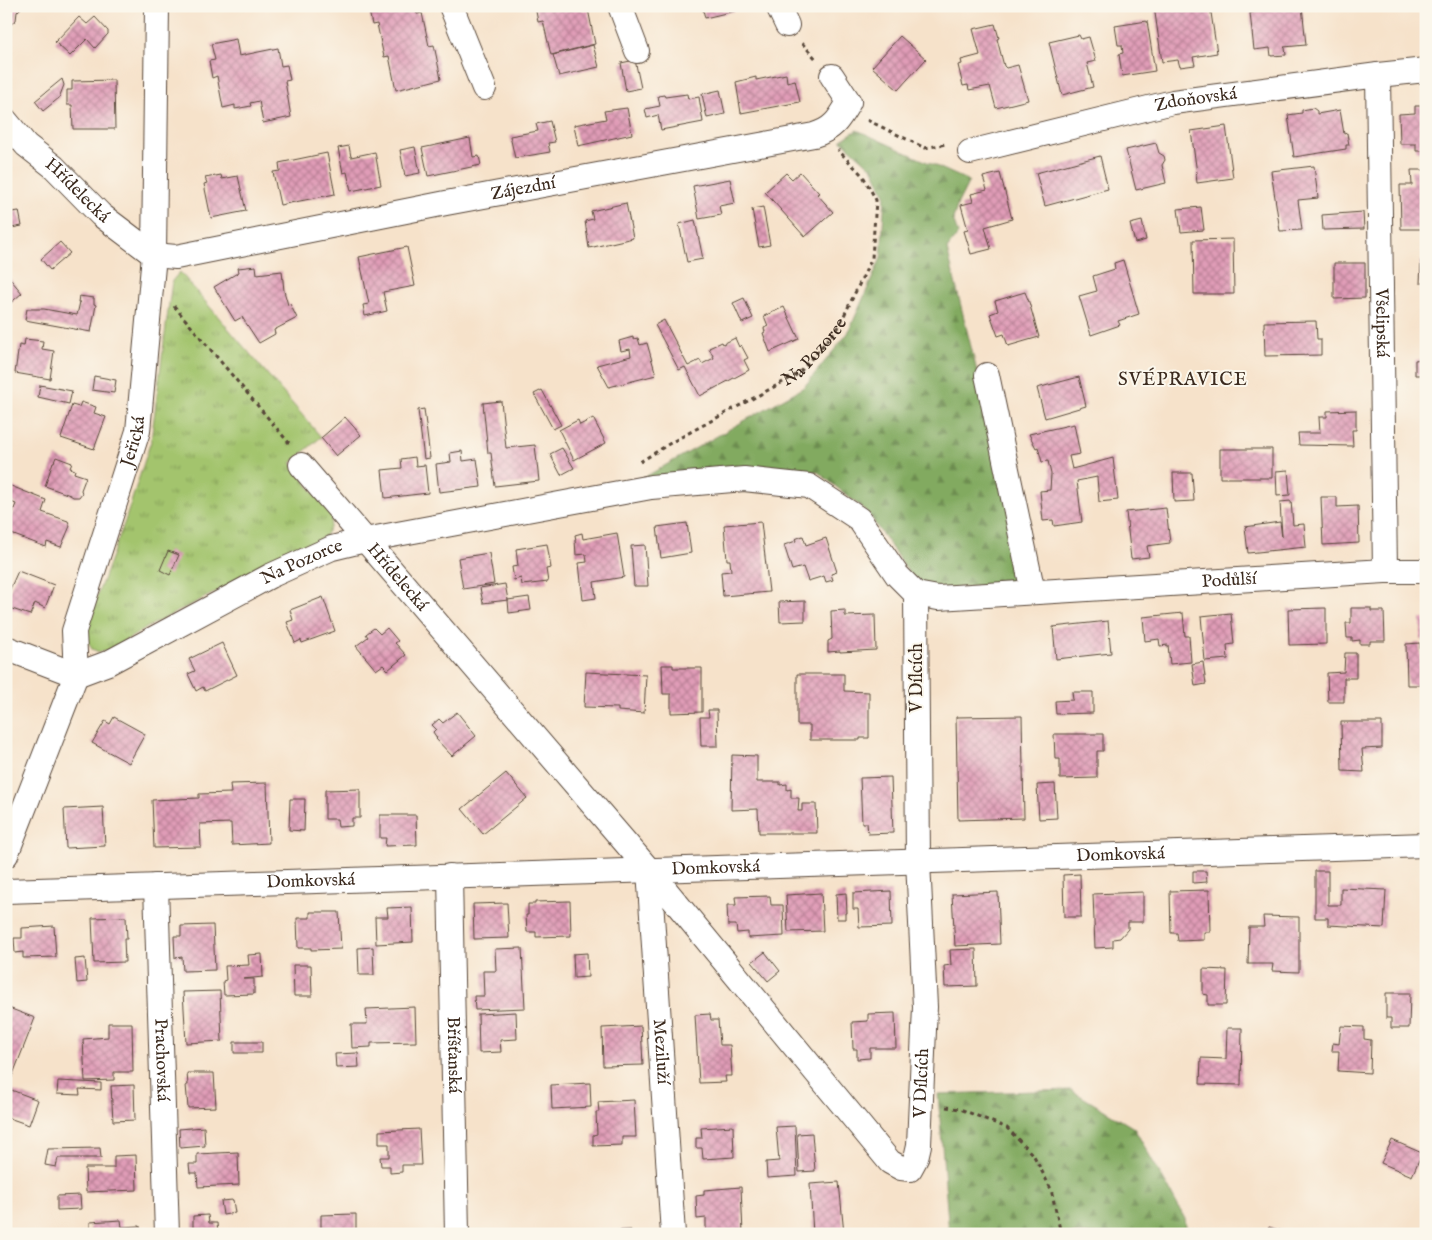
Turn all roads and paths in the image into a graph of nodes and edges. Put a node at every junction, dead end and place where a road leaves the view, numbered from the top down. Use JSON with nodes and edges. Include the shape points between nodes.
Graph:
{"nodes":[{"id":1,"x":157,"y":6,"type":"edge"},
{"id":2,"x":451,"y":6,"type":"edge"},
{"id":3,"x":620,"y":6,"type":"edge"},
{"id":4,"x":783,"y":16,"type":"edge"},
{"id":5,"x":637,"y":51,"type":"dead end"},
{"id":6,"x":1426,"y":70,"type":"edge"},
{"id":7,"x":1378,"y":75,"type":"junction"},
{"id":8,"x":832,"y":76,"type":"joint"},
{"id":9,"x":484,"y":88,"type":"dead end"},
{"id":10,"x":849,"y":102,"type":"junction"},
{"id":11,"x":6,"y":121,"type":"edge"},
{"id":12,"x":824,"y":132,"type":"junction"},
{"id":13,"x":16,"y":146,"type":"edge"},
{"id":14,"x":936,"y":147,"type":"dead end"},
{"id":15,"x":970,"y":152,"type":"dead end"},
{"id":16,"x":154,"y":255,"type":"junction"},
{"id":17,"x":152,"y":280,"type":"junction"},
{"id":18,"x":987,"y":375,"type":"dead end"},
{"id":19,"x":301,"y":465,"type":"joint"},
{"id":20,"x":633,"y":467,"type":"dead end"},
{"id":21,"x":365,"y":540,"type":"junction"},
{"id":22,"x":1385,"y":571,"type":"junction"},
{"id":23,"x":1426,"y":571,"type":"edge"},
{"id":24,"x":1033,"y":592,"type":"junction"},
{"id":25,"x":916,"y":594,"type":"junction"},
{"id":26,"x":6,"y":648,"type":"edge"},
{"id":27,"x":76,"y":676,"type":"junction"},
{"id":28,"x":1426,"y":845,"type":"edge"},
{"id":29,"x":6,"y":855,"type":"edge"},
{"id":30,"x":918,"y":861,"type":"junction"},
{"id":31,"x":649,"y":870,"type":"junction"},
{"id":32,"x":450,"y":876,"type":"junction"},
{"id":33,"x":156,"y":886,"type":"junction"},
{"id":34,"x":6,"y":891,"type":"edge"},
{"id":35,"x":921,"y":1104,"type":"junction"},
{"id":36,"x":167,"y":1234,"type":"edge"},
{"id":37,"x":457,"y":1234,"type":"edge"},
{"id":38,"x":673,"y":1234,"type":"edge"},
{"id":39,"x":1061,"y":1234,"type":"edge"}],
"edges":[{"from":1,"to":16,"type":"street","name":"Jeřická"},
{"from":2,"to":9,"type":"street"},
{"from":3,"to":5,"type":"street"},
{"from":4,"to":8,"type":"path"},
{"from":6,"to":7,"type":"street","name":"Zdoňovská"},
{"from":7,"to":15,"type":"street","name":"Zdoňovská","via":[[1173,102]]},
{"from":7,"to":22,"type":"street","name":"Všelipská"},
{"from":8,"to":10,"type":"street"},
{"from":10,"to":12,"type":"street","via":[[836,124]]},
{"from":10,"to":14,"type":"path","via":[[868,120],[925,148]]},
{"from":11,"to":13,"type":"street","name":"Hřídelecká"},
{"from":12,"to":16,"type":"street","name":"Zájezdní","via":[[176,257]]},
{"from":12,"to":20,"type":"path","name":"Na Pozorce","via":[[863,176],[876,200],[872,258],[838,328],[798,374],[672,442]]},
{"from":13,"to":16,"type":"street","name":"Hřídelecká","via":[[54,167],[101,215]]},
{"from":16,"to":17,"type":"street","name":"Jeřická"},
{"from":17,"to":19,"type":"path","via":[[298,454]]},
{"from":17,"to":27,"type":"street","name":"Jeřická","via":[[138,431],[74,631]]},
{"from":18,"to":24,"type":"street"},
{"from":19,"to":21,"type":"street","name":"Hřídelecká"},
{"from":21,"to":25,"type":"street","name":"Na Pozorce","via":[[651,487],[744,479],[809,486],[860,519],[897,576]]},
{"from":21,"to":27,"type":"street","name":"Na Pozorce","via":[[332,548],[270,576],[108,663]]},
{"from":21,"to":31,"type":"street","name":"Hřídelecká"},
{"from":22,"to":23,"type":"street","name":"Podůlší"},
{"from":22,"to":24,"type":"street","name":"Podůlší"},
{"from":24,"to":25,"type":"street","name":"Podůlší","via":[[938,598]]},
{"from":25,"to":30,"type":"street","name":"V Dílcích"},
{"from":26,"to":27,"type":"street"},
{"from":27,"to":29,"type":"street","name":"Jeřická"},
{"from":28,"to":30,"type":"street","name":"Domkovská"},
{"from":30,"to":31,"type":"street","name":"Domkovská"},
{"from":30,"to":35,"type":"street","name":"V Dílcích","via":[[925,1007]]},
{"from":31,"to":32,"type":"street","name":"Domkovská"},
{"from":31,"to":35,"type":"street","name":"V Dílcích","via":[[890,1162],[901,1168],[910,1168],[916,1158]]},
{"from":31,"to":38,"type":"street","name":"Meziluží"},
{"from":32,"to":33,"type":"street","name":"Domkovská"},
{"from":32,"to":37,"type":"street","name":"Bříšťanská"},
{"from":33,"to":34,"type":"street","name":"Domkovská"},
{"from":33,"to":36,"type":"street","name":"Prachovská"},
{"from":35,"to":39,"type":"path","via":[[960,1109],[1007,1128],[1034,1156],[1051,1189]]}]}
